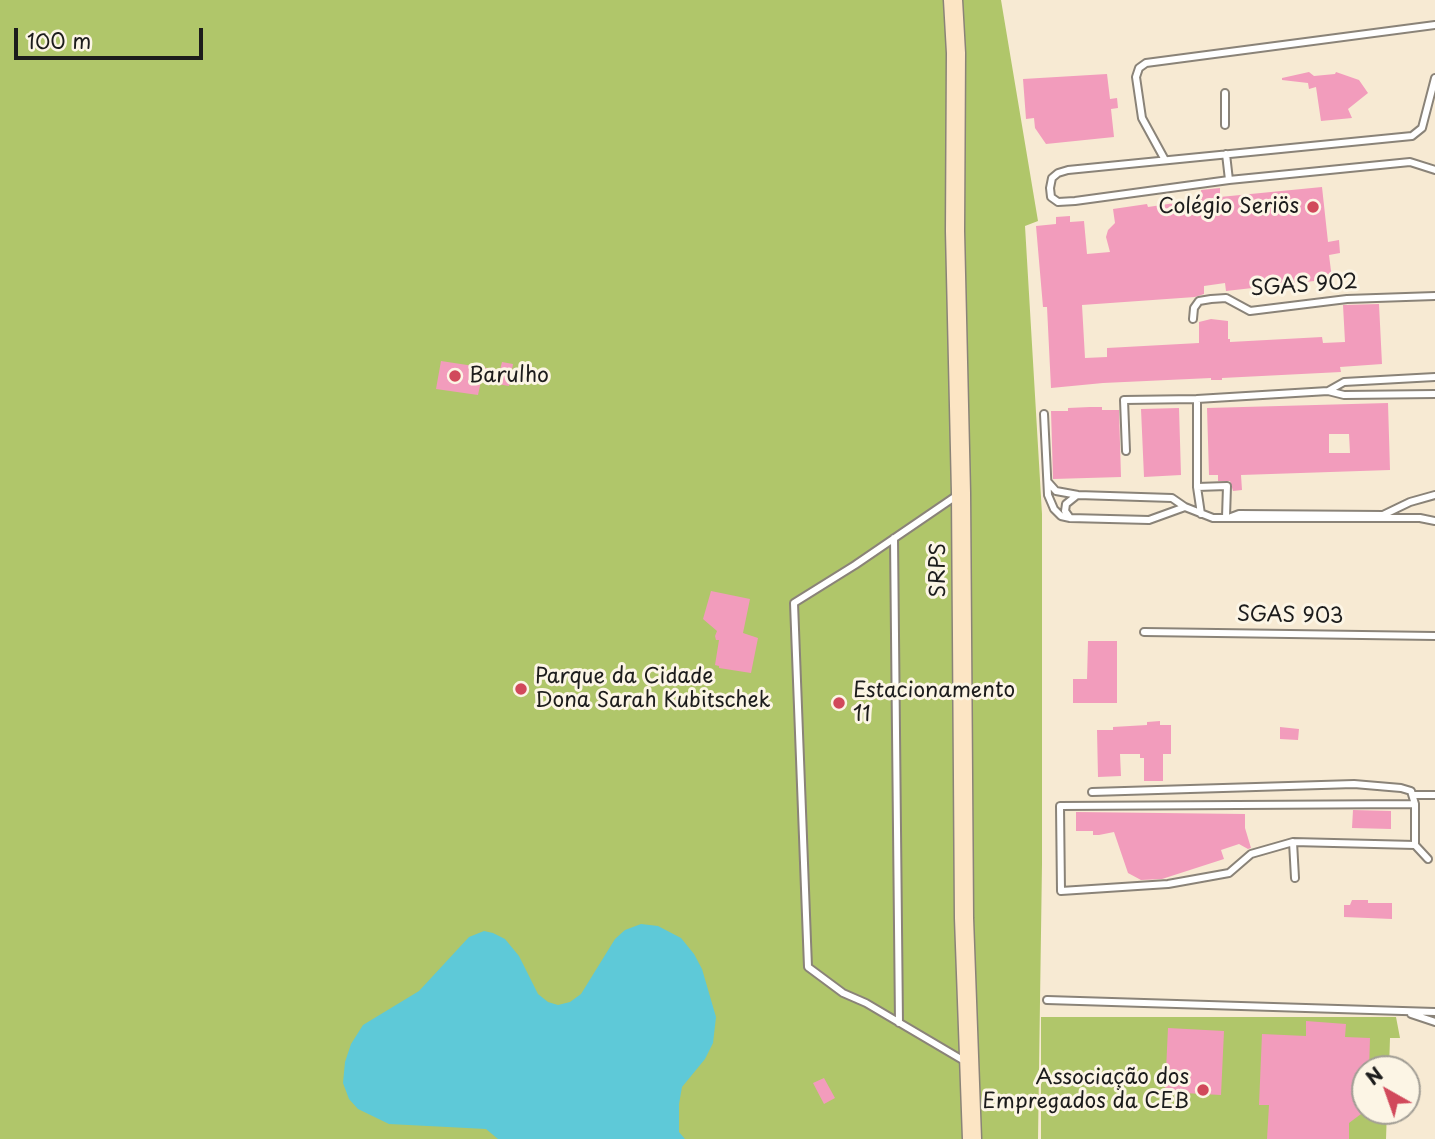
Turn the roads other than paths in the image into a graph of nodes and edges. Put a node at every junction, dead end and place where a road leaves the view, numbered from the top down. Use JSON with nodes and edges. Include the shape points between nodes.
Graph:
{"nodes":[{"id":1,"x":953,"y":0,"type":"edge"},
{"id":2,"x":1435,"y":25,"type":"edge"},
{"id":3,"x":1435,"y":78,"type":"edge"},
{"id":4,"x":1225,"y":93,"type":"dead end"},
{"id":5,"x":1225,"y":125,"type":"dead end"},
{"id":6,"x":1226,"y":154,"type":"junction"},
{"id":7,"x":1165,"y":160,"type":"junction"},
{"id":8,"x":1435,"y":170,"type":"edge"},
{"id":9,"x":1229,"y":180,"type":"junction"},
{"id":10,"x":1435,"y":296,"type":"edge"},
{"id":11,"x":1193,"y":318,"type":"dead end"},
{"id":12,"x":1435,"y":377,"type":"edge"},
{"id":13,"x":1328,"y":391,"type":"junction"},
{"id":14,"x":1435,"y":394,"type":"edge"},
{"id":15,"x":1197,"y":399,"type":"junction"},
{"id":16,"x":1044,"y":414,"type":"dead end"},
{"id":17,"x":1126,"y":451,"type":"dead end"},
{"id":18,"x":1048,"y":482,"type":"junction"},
{"id":19,"x":1197,"y":487,"type":"junction"},
{"id":20,"x":961,"y":492,"type":"junction"},
{"id":21,"x":1078,"y":495,"type":"junction"},
{"id":22,"x":1435,"y":495,"type":"edge"},
{"id":23,"x":1418,"y":499,"type":"junction"},
{"id":24,"x":1185,"y":507,"type":"junction"},
{"id":25,"x":1201,"y":513,"type":"junction"},
{"id":26,"x":1228,"y":517,"type":"junction"},
{"id":27,"x":1070,"y":518,"type":"junction"},
{"id":28,"x":1420,"y":518,"type":"junction"},
{"id":29,"x":1435,"y":521,"type":"edge"},
{"id":30,"x":894,"y":538,"type":"junction"},
{"id":31,"x":1144,"y":632,"type":"dead end"},
{"id":32,"x":1435,"y":636,"type":"edge"},
{"id":33,"x":1092,"y":792,"type":"dead end"},
{"id":34,"x":1435,"y":795,"type":"edge"},
{"id":35,"x":1414,"y":796,"type":"junction"},
{"id":36,"x":1415,"y":804,"type":"junction"},
{"id":37,"x":1293,"y":842,"type":"junction"},
{"id":38,"x":1415,"y":845,"type":"junction"},
{"id":39,"x":1428,"y":859,"type":"dead end"},
{"id":40,"x":1296,"y":878,"type":"dead end"},
{"id":41,"x":1047,"y":1000,"type":"dead end"},
{"id":42,"x":1406,"y":1012,"type":"junction"},
{"id":43,"x":1435,"y":1012,"type":"edge"},
{"id":44,"x":1435,"y":1022,"type":"edge"},
{"id":45,"x":899,"y":1023,"type":"junction"},
{"id":46,"x":970,"y":1064,"type":"junction"},
{"id":47,"x":972,"y":1139,"type":"edge"}],
"edges":[{"from":1,"to":20,"type":"main road","name":"SRPS"},
{"from":2,"to":7,"type":"lane","via":[[1146,63],[1136,77],[1142,118]]},
{"from":3,"to":6,"type":"lane","via":[[1422,128],[1412,136]]},
{"from":4,"to":5,"type":"lane"},
{"from":6,"to":7,"type":"lane"},
{"from":6,"to":9,"type":"lane"},
{"from":7,"to":9,"type":"lane","via":[[1058,173],[1052,178],[1051,197],[1075,201]]},
{"from":8,"to":9,"type":"lane","via":[[1410,162]]},
{"from":10,"to":11,"type":"lane","name":"SGAS 902","via":[[1347,299],[1250,311],[1226,298],[1212,299],[1199,301]]},
{"from":12,"to":13,"type":"lane","via":[[1344,382]]},
{"from":13,"to":14,"type":"lane","via":[[1344,395]]},
{"from":13,"to":15,"type":"lane"},
{"from":15,"to":17,"type":"lane","via":[[1124,400]]},
{"from":15,"to":19,"type":"lane"},
{"from":16,"to":18,"type":"lane"},
{"from":18,"to":21,"type":"lane","via":[[1056,491]]},
{"from":18,"to":27,"type":"lane","via":[[1054,509]]},
{"from":19,"to":25,"type":"lane"},
{"from":19,"to":26,"type":"lane","via":[[1227,486]]},
{"from":20,"to":30,"type":"lane"},
{"from":20,"to":46,"type":"main road","name":"SRPS","via":[[964,919]]},
{"from":21,"to":24,"type":"lane","via":[[1172,498]]},
{"from":21,"to":27,"type":"lane","via":[[1066,504]]},
{"from":22,"to":23,"type":"lane"},
{"from":23,"to":26,"type":"lane","via":[[1383,515]]},
{"from":23,"to":28,"type":"lane","via":[[1412,511]]},
{"from":24,"to":25,"type":"lane"},
{"from":24,"to":27,"type":"lane","via":[[1149,520]]},
{"from":25,"to":26,"type":"lane"},
{"from":26,"to":28,"type":"lane"},
{"from":28,"to":29,"type":"lane"},
{"from":30,"to":45,"type":"lane"},
{"from":30,"to":45,"type":"lane","via":[[793,603],[807,967],[832,987]]},
{"from":31,"to":32,"type":"lane","name":"SGAS 903"},
{"from":33,"to":35,"type":"lane","via":[[1354,784],[1401,788]]},
{"from":34,"to":35,"type":"lane"},
{"from":35,"to":36,"type":"lane"},
{"from":36,"to":37,"type":"lane","via":[[1060,806],[1060,891],[1168,884],[1229,873],[1251,854]]},
{"from":36,"to":38,"type":"lane"},
{"from":37,"to":38,"type":"lane"},
{"from":37,"to":40,"type":"lane"},
{"from":38,"to":39,"type":"lane"},
{"from":41,"to":42,"type":"lane"},
{"from":42,"to":43,"type":"lane"},
{"from":42,"to":44,"type":"lane"},
{"from":45,"to":46,"type":"lane"},
{"from":46,"to":47,"type":"main road","name":"SRPS"}]}
